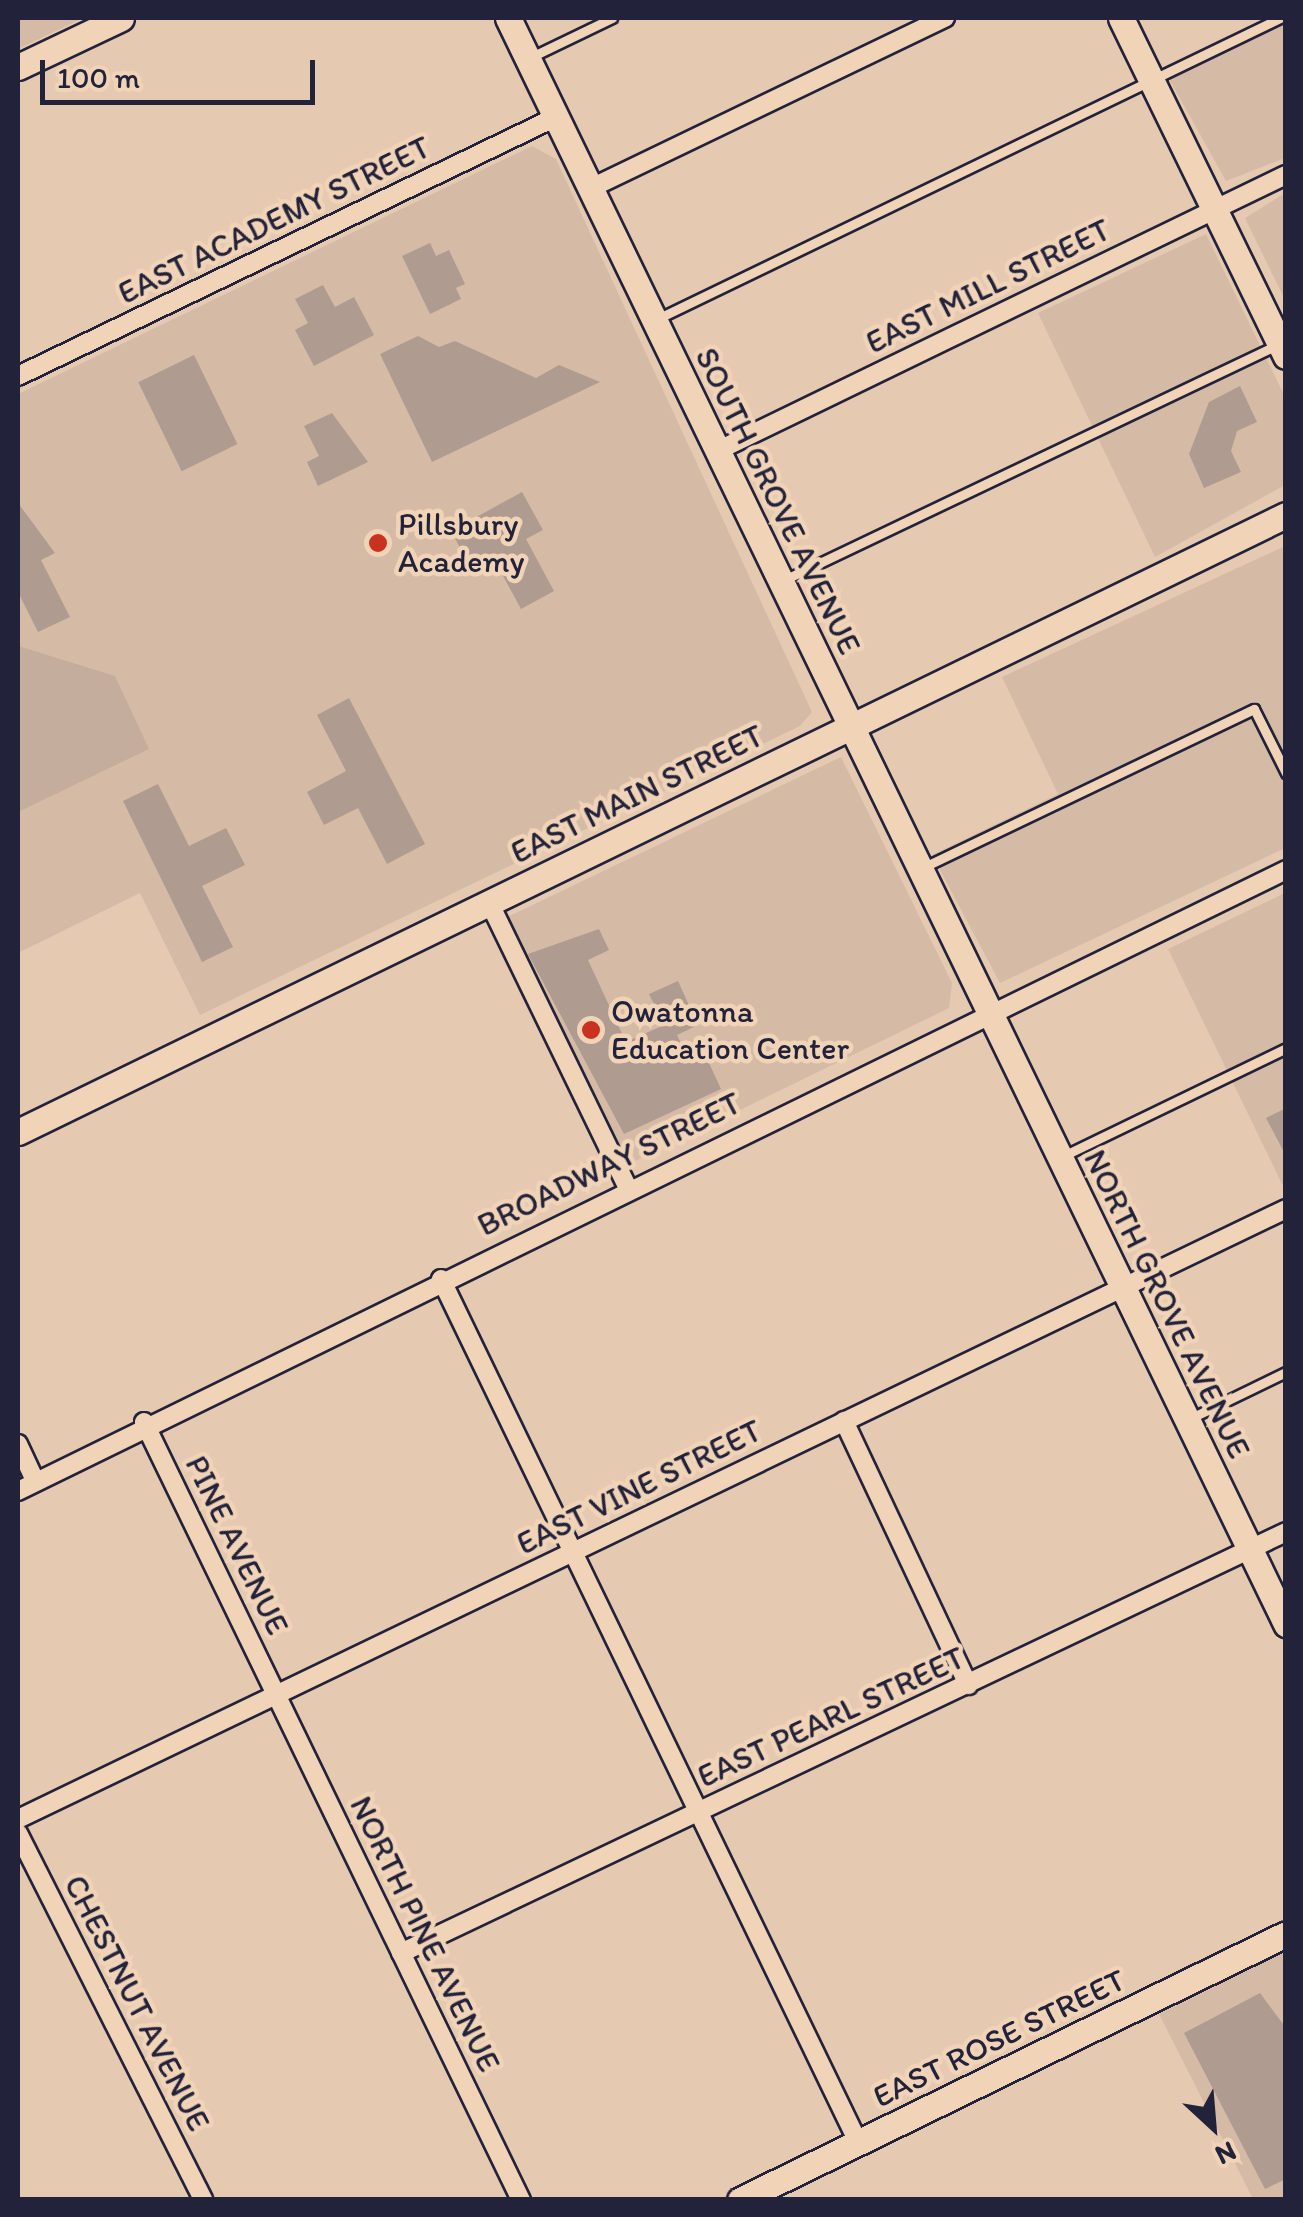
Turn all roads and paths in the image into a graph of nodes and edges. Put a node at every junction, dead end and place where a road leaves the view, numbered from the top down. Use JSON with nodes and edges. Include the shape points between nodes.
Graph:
{"nodes":[{"id":1,"x":121,"y":18,"type":"edge"},
{"id":2,"x":508,"y":18,"type":"edge"},
{"id":3,"x":612,"y":18,"type":"edge"},
{"id":4,"x":944,"y":18,"type":"edge"},
{"id":5,"x":1121,"y":18,"type":"edge"},
{"id":6,"x":1280,"y":18,"type":"edge"},
{"id":7,"x":528,"y":58,"type":"junction"},
{"id":8,"x":18,"y":68,"type":"edge"},
{"id":9,"x":1151,"y":80,"type":"junction"},
{"id":10,"x":556,"y":118,"type":"junction"},
{"id":11,"x":1286,"y":175,"type":"edge"},
{"id":12,"x":591,"y":188,"type":"junction"},
{"id":13,"x":1214,"y":209,"type":"junction"},
{"id":14,"x":654,"y":320,"type":"junction"},
{"id":15,"x":1282,"y":350,"type":"edge"},
{"id":16,"x":18,"y":376,"type":"edge"},
{"id":17,"x":717,"y":451,"type":"junction"},
{"id":18,"x":1286,"y":516,"type":"edge"},
{"id":19,"x":780,"y":582,"type":"junction"},
{"id":20,"x":850,"y":726,"type":"junction"},
{"id":21,"x":1286,"y":773,"type":"edge"},
{"id":22,"x":919,"y":869,"type":"junction"},
{"id":23,"x":1286,"y":870,"type":"edge"},
{"id":24,"x":489,"y":902,"type":"junction"},
{"id":25,"x":989,"y":1013,"type":"junction"},
{"id":26,"x":1286,"y":1048,"type":"edge"},
{"id":27,"x":18,"y":1132,"type":"edge"},
{"id":28,"x":1060,"y":1158,"type":"junction"},
{"id":29,"x":628,"y":1188,"type":"junction"},
{"id":30,"x":1286,"y":1209,"type":"edge"},
{"id":31,"x":441,"y":1278,"type":"junction"},
{"id":32,"x":1122,"y":1288,"type":"junction"},
{"id":33,"x":1286,"y":1372,"type":"edge"},
{"id":34,"x":1187,"y":1420,"type":"junction"},
{"id":35,"x":144,"y":1422,"type":"junction"},
{"id":36,"x":844,"y":1422,"type":"junction"},
{"id":37,"x":18,"y":1444,"type":"edge"},
{"id":38,"x":34,"y":1476,"type":"junction"},
{"id":39,"x":18,"y":1492,"type":"edge"},
{"id":40,"x":1286,"y":1532,"type":"edge"},
{"id":41,"x":1250,"y":1550,"type":"junction"},
{"id":42,"x":573,"y":1552,"type":"junction"},
{"id":43,"x":1286,"y":1624,"type":"edge"},
{"id":44,"x":968,"y":1685,"type":"junction"},
{"id":45,"x":276,"y":1695,"type":"junction"},
{"id":46,"x":699,"y":1813,"type":"junction"},
{"id":47,"x":18,"y":1819,"type":"edge"},
{"id":48,"x":18,"y":1833,"type":"edge"},
{"id":49,"x":1286,"y":1934,"type":"edge"},
{"id":50,"x":402,"y":1953,"type":"junction"},
{"id":51,"x":858,"y":2142,"type":"junction"},
{"id":52,"x":202,"y":2200,"type":"edge"},
{"id":53,"x":521,"y":2200,"type":"edge"},
{"id":54,"x":740,"y":2200,"type":"edge"}],
"edges":[{"from":1,"to":8,"type":"street"},
{"from":2,"to":7,"type":"street","name":"SOUTH GROVE AVENUE"},
{"from":3,"to":7,"type":"lane"},
{"from":4,"to":12,"type":"street"},
{"from":5,"to":9,"type":"street"},
{"from":6,"to":9,"type":"lane"},
{"from":7,"to":10,"type":"street","name":"SOUTH GROVE AVENUE"},
{"from":9,"to":13,"type":"street"},
{"from":9,"to":14,"type":"lane"},
{"from":10,"to":12,"type":"street","name":"SOUTH GROVE AVENUE"},
{"from":10,"to":16,"type":"street","name":"EAST ACADEMY STREET"},
{"from":11,"to":13,"type":"street","name":"EAST MILL STREET"},
{"from":12,"to":14,"type":"street","name":"SOUTH GROVE AVENUE"},
{"from":13,"to":15,"type":"street"},
{"from":13,"to":17,"type":"street","name":"EAST MILL STREET"},
{"from":14,"to":17,"type":"street","name":"SOUTH GROVE AVENUE"},
{"from":15,"to":19,"type":"lane"},
{"from":17,"to":19,"type":"street","name":"SOUTH GROVE AVENUE"},
{"from":18,"to":20,"type":"street","name":"EAST MAIN STREET"},
{"from":19,"to":20,"type":"street","name":"SOUTH GROVE AVENUE"},
{"from":20,"to":22,"type":"street","name":"SOUTH GROVE AVENUE"},
{"from":20,"to":24,"type":"street","name":"EAST MAIN STREET"},
{"from":21,"to":22,"type":"lane","via":[[1254,709]]},
{"from":22,"to":25,"type":"street","name":"SOUTH GROVE AVENUE"},
{"from":23,"to":25,"type":"street","name":"BROADWAY STREET"},
{"from":24,"to":27,"type":"street","name":"EAST MAIN STREET"},
{"from":24,"to":29,"type":"street"},
{"from":25,"to":28,"type":"street","name":"NORTH GROVE AVENUE"},
{"from":25,"to":29,"type":"street","name":"BROADWAY STREET"},
{"from":26,"to":28,"type":"lane"},
{"from":28,"to":32,"type":"street","name":"NORTH GROVE AVENUE"},
{"from":29,"to":31,"type":"street","name":"BROADWAY STREET"},
{"from":30,"to":32,"type":"street","name":"EAST VINE STREET"},
{"from":31,"to":35,"type":"street","name":"BROADWAY STREET"},
{"from":31,"to":42,"type":"street"},
{"from":32,"to":34,"type":"street","name":"NORTH GROVE AVENUE"},
{"from":32,"to":36,"type":"street","name":"EAST VINE STREET"},
{"from":33,"to":34,"type":"lane"},
{"from":34,"to":41,"type":"street","name":"NORTH GROVE AVENUE"},
{"from":35,"to":38,"type":"street","name":"BROADWAY STREET"},
{"from":35,"to":45,"type":"street","name":"PINE AVENUE"},
{"from":36,"to":42,"type":"street","name":"EAST VINE STREET"},
{"from":36,"to":44,"type":"street"},
{"from":37,"to":38,"type":"street"},
{"from":38,"to":39,"type":"street","name":"BROADWAY STREET"},
{"from":40,"to":41,"type":"street","name":"EAST PEARL STREET"},
{"from":41,"to":43,"type":"street","name":"NORTH GROVE AVENUE"},
{"from":41,"to":44,"type":"street","name":"EAST PEARL STREET"},
{"from":42,"to":45,"type":"street","name":"EAST VINE STREET"},
{"from":42,"to":46,"type":"street"},
{"from":44,"to":46,"type":"street","name":"EAST PEARL STREET"},
{"from":45,"to":47,"type":"street","name":"EAST VINE STREET"},
{"from":45,"to":50,"type":"street","name":"NORTH PINE AVENUE"},
{"from":46,"to":50,"type":"street","name":"EAST PEARL STREET"},
{"from":46,"to":51,"type":"street"},
{"from":48,"to":52,"type":"street","name":"CHESTNUT AVENUE"},
{"from":49,"to":51,"type":"street","name":"EAST ROSE STREET"},
{"from":50,"to":53,"type":"street","name":"NORTH PINE AVENUE"},
{"from":51,"to":54,"type":"street","name":"EAST ROSE STREET"}]}
